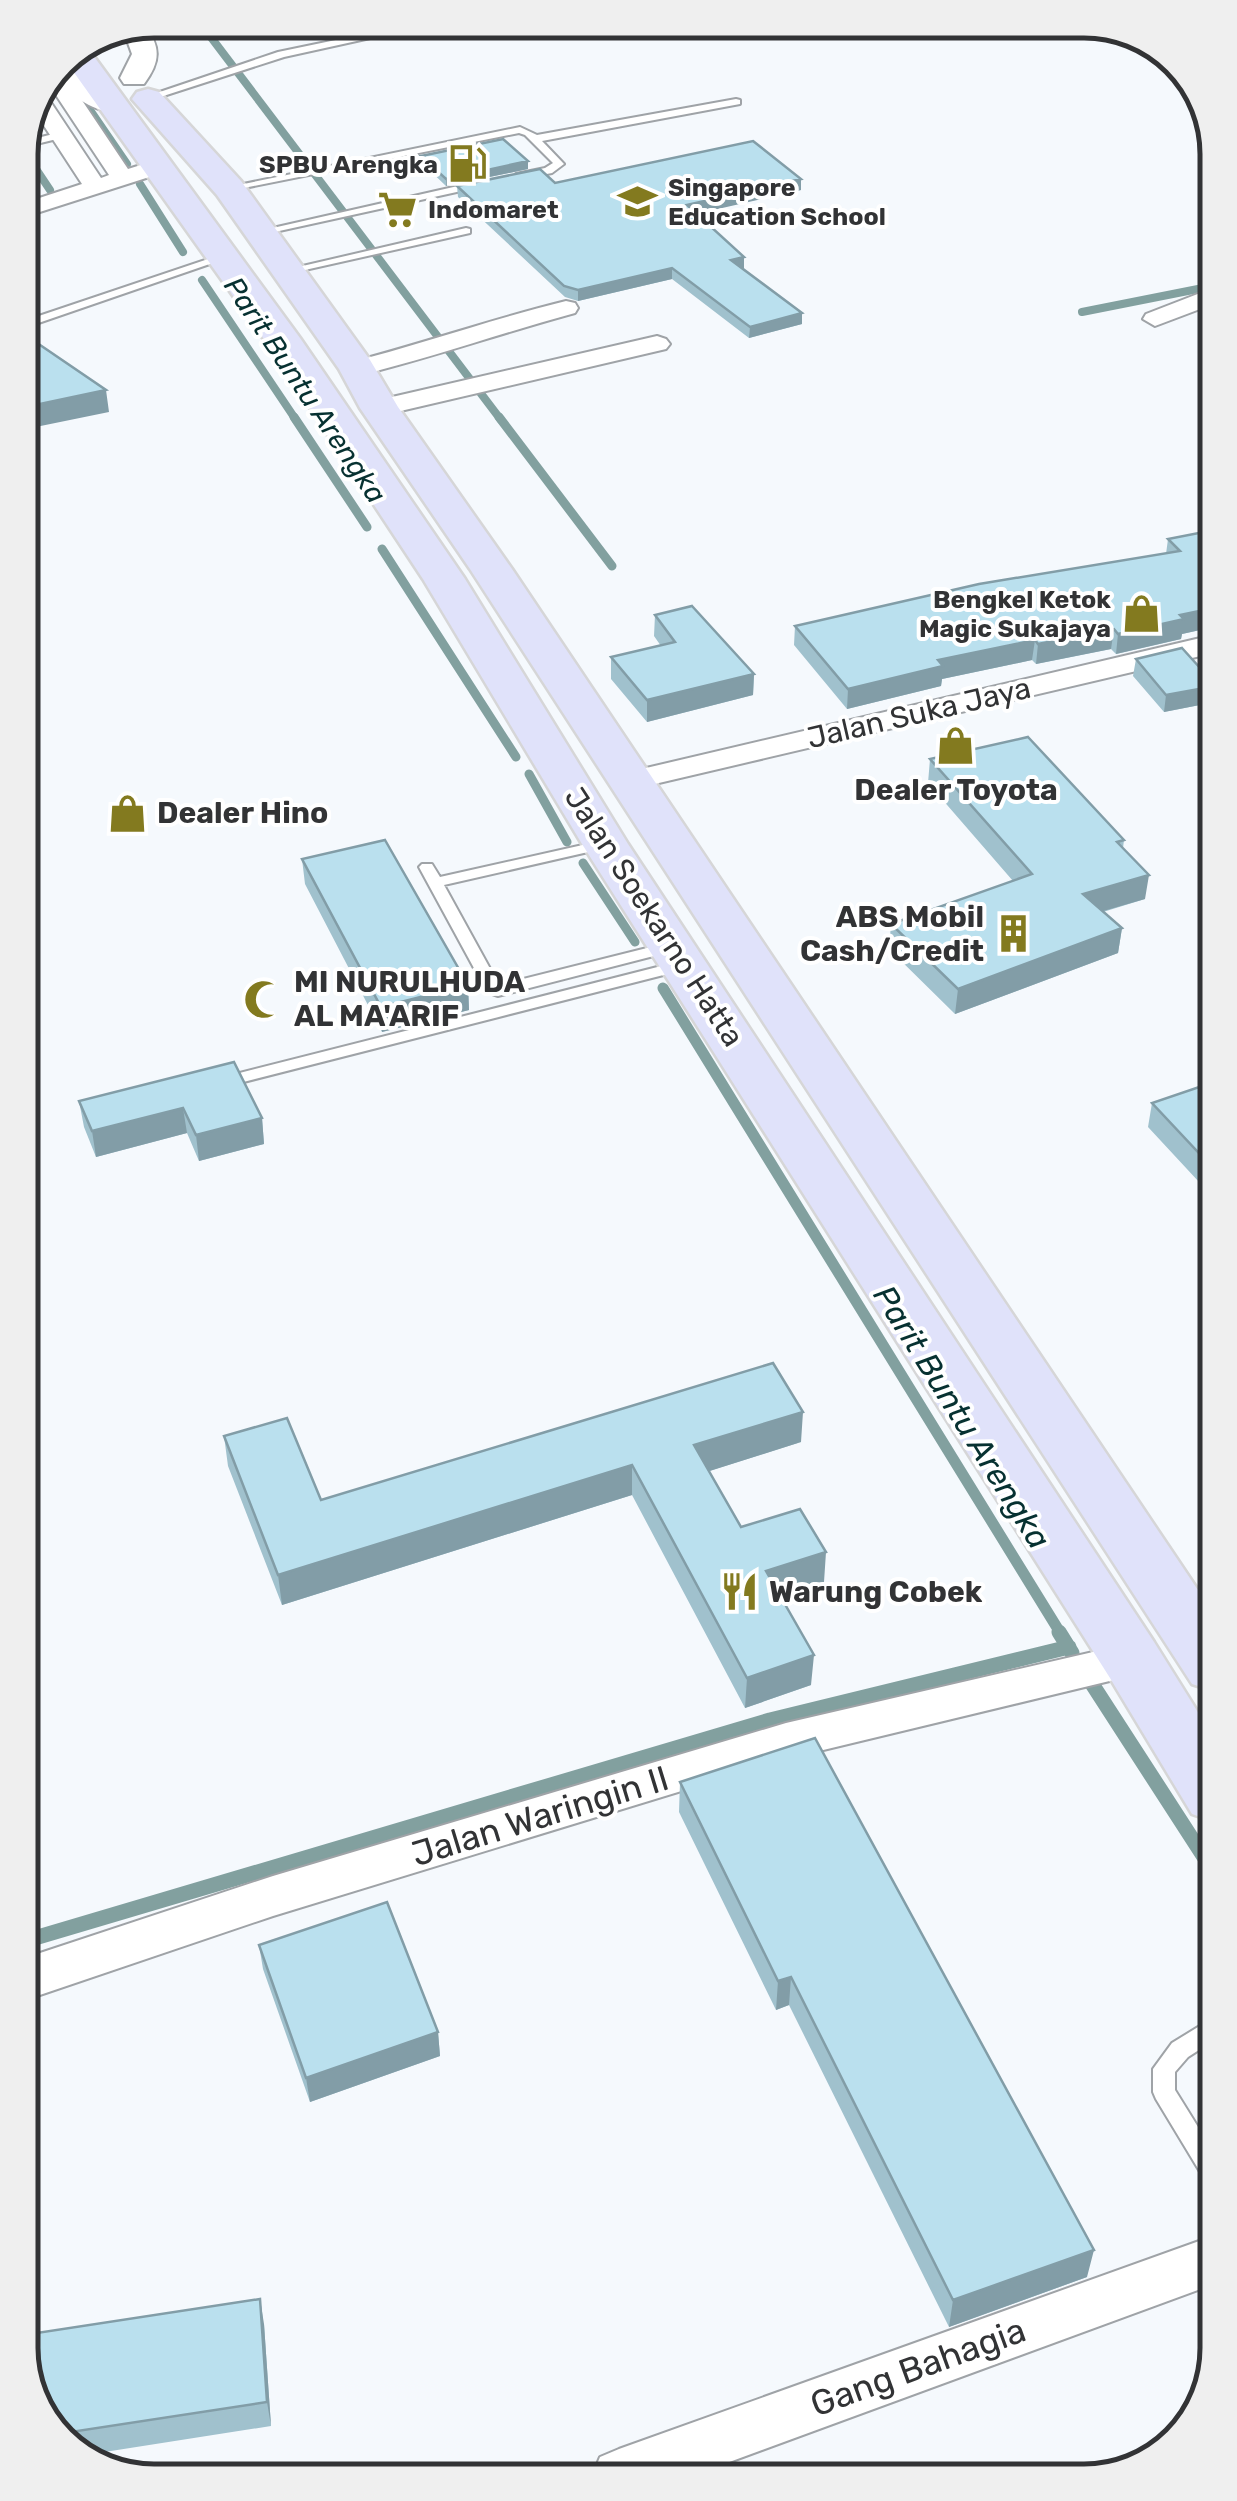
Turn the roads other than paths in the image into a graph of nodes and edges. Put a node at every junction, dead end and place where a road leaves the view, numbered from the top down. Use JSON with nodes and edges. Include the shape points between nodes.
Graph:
{"nodes":[{"id":1,"x":197,"y":37,"type":"edge"},
{"id":2,"x":360,"y":37,"type":"edge"},
{"id":3,"x":91,"y":56,"type":"edge"},
{"id":4,"x":130,"y":66,"type":"edge"},
{"id":5,"x":66,"y":78,"type":"edge"},
{"id":6,"x":63,"y":82,"type":"edge"},
{"id":7,"x":736,"y":102,"type":"dead end"},
{"id":8,"x":46,"y":111,"type":"edge"},
{"id":9,"x":61,"y":135,"type":"junction"},
{"id":10,"x":534,"y":139,"type":"junction"},
{"id":11,"x":39,"y":140,"type":"edge"},
{"id":12,"x":141,"y":172,"type":"junction"},
{"id":13,"x":512,"y":178,"type":"edge"},
{"id":14,"x":494,"y":182,"type":"edge"},
{"id":15,"x":96,"y":187,"type":"junction"},
{"id":16,"x":229,"y":188,"type":"junction"},
{"id":17,"x":38,"y":205,"type":"edge"},
{"id":18,"x":466,"y":230,"type":"dead end"},
{"id":19,"x":242,"y":245,"type":"junction"},
{"id":20,"x":287,"y":271,"type":"junction"},
{"id":21,"x":1200,"y":300,"type":"edge"},
{"id":22,"x":566,"y":308,"type":"dead end"},
{"id":23,"x":1154,"y":318,"type":"dead end"},
{"id":24,"x":38,"y":320,"type":"edge"},
{"id":25,"x":657,"y":344,"type":"dead end"},
{"id":26,"x":356,"y":368,"type":"junction"},
{"id":27,"x":379,"y":408,"type":"junction"},
{"id":28,"x":468,"y":574,"type":"junction"},
{"id":29,"x":1200,"y":647,"type":"edge"},
{"id":30,"x":629,"y":782,"type":"junction"},
{"id":31,"x":605,"y":844,"type":"junction"},
{"id":32,"x":428,"y":867,"type":"dead end"},
{"id":33,"x":436,"y":882,"type":"junction"},
{"id":34,"x":678,"y":956,"type":"junction"},
{"id":35,"x":208,"y":1086,"type":"edge"},
{"id":36,"x":1196,"y":1607,"type":"edge"},
{"id":37,"x":1123,"y":1662,"type":"junction"},
{"id":38,"x":1200,"y":1775,"type":"edge"},
{"id":39,"x":38,"y":1975,"type":"edge"},
{"id":40,"x":1200,"y":2037,"type":"edge"},
{"id":41,"x":1200,"y":2151,"type":"edge"},
{"id":42,"x":1200,"y":2264,"type":"edge"},
{"id":43,"x":653,"y":2464,"type":"edge"}],
"edges":[{"from":1,"to":4,"type":"lane"},
{"from":2,"to":4,"type":"lane"},
{"from":3,"to":4,"type":"main road","name":"Jalan Soekarno Hatta"},
{"from":4,"to":5,"type":"street","via":[[80,87]]},
{"from":4,"to":12,"type":"main road","name":"Jalan Soekarno Hatta"},
{"from":4,"to":16,"type":"main road","name":"Jalan Soekarno Hatta"},
{"from":6,"to":12,"type":"street"},
{"from":7,"to":10,"type":"lane"},
{"from":8,"to":9,"type":"street"},
{"from":9,"to":11,"type":"lane"},
{"from":9,"to":15,"type":"street"},
{"from":10,"to":13,"type":"lane","via":[[558,167]]},
{"from":10,"to":16,"type":"lane","via":[[512,131]]},
{"from":12,"to":15,"type":"street"},
{"from":12,"to":19,"type":"main road","name":"Jalan Soekarno Hatta"},
{"from":14,"to":19,"type":"lane"},
{"from":15,"to":17,"type":"street"},
{"from":16,"to":19,"type":"main road","name":"Jalan Soekarno Hatta"},
{"from":18,"to":20,"type":"lane"},
{"from":19,"to":20,"type":"main road","name":"Jalan Soekarno Hatta"},
{"from":19,"to":24,"type":"lane"},
{"from":19,"to":28,"type":"main road","name":"Jalan Soekarno Hatta"},
{"from":20,"to":26,"type":"main road","name":"Jalan Soekarno Hatta"},
{"from":21,"to":23,"type":"street"},
{"from":22,"to":26,"type":"street"},
{"from":25,"to":27,"type":"street"},
{"from":26,"to":27,"type":"main road","name":"Jalan Soekarno Hatta"},
{"from":27,"to":28,"type":"main road","name":"Jalan Soekarno Hatta"},
{"from":28,"to":30,"type":"main road","name":"Jalan Soekarno Hatta"},
{"from":28,"to":31,"type":"main road","name":"Jalan Soekarno Hatta","via":[[488,657]]},
{"from":29,"to":30,"type":"street","name":"Jalan Suka Jaya"},
{"from":30,"to":36,"type":"main road","name":"Jalan Soekarno Hatta"},
{"from":31,"to":33,"type":"lane"},
{"from":31,"to":34,"type":"main road","name":"Jalan Soekarno Hatta"},
{"from":32,"to":33,"type":"lane"},
{"from":33,"to":34,"type":"lane","via":[[498,990]]},
{"from":34,"to":35,"type":"lane"},
{"from":34,"to":37,"type":"main road","name":"Jalan Soekarno Hatta"},
{"from":37,"to":38,"type":"main road","name":"Jalan Soekarno Hatta"},
{"from":37,"to":39,"type":"street","name":"Jalan Waringin II","via":[[786,1741],[273,1896]]},
{"from":40,"to":41,"type":"lane","via":[[1164,2070],[1164,2092]]},
{"from":42,"to":43,"type":"street","name":"Gang Bahagia"}]}
